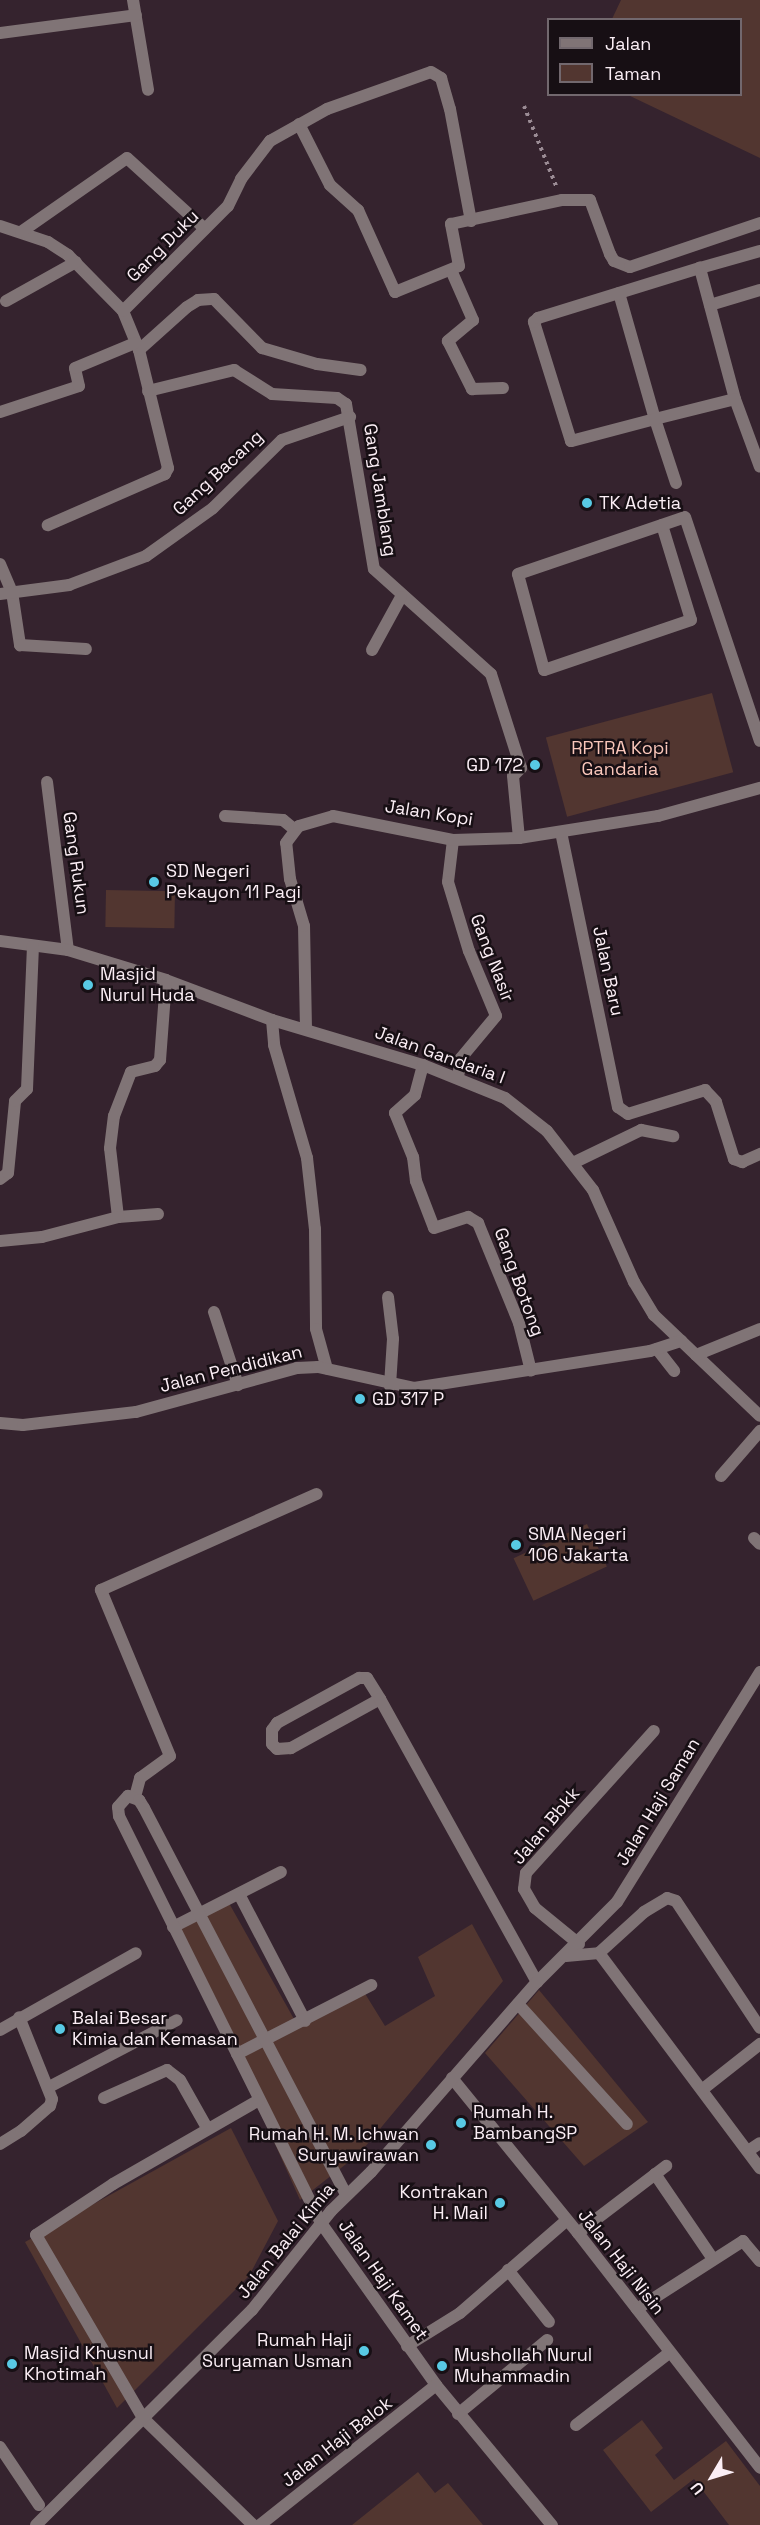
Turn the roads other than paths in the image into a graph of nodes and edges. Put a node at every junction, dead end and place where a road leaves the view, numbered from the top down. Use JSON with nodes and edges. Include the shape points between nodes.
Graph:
{"nodes":[{"id":1,"x":133,"y":0,"type":"edge"},
{"id":2,"x":136,"y":15,"type":"junction"},
{"id":3,"x":0,"y":33,"type":"edge"},
{"id":4,"x":148,"y":90,"type":"dead end"},
{"id":5,"x":299,"y":124,"type":"junction"},
{"id":6,"x":471,"y":221,"type":"junction"},
{"id":7,"x":760,"y":223,"type":"edge"},
{"id":8,"x":0,"y":226,"type":"edge"},
{"id":9,"x":205,"y":229,"type":"junction"},
{"id":10,"x":21,"y":232,"type":"junction"},
{"id":11,"x":760,"y":251,"type":"edge"},
{"id":12,"x":76,"y":262,"type":"junction"},
{"id":13,"x":700,"y":268,"type":"junction"},
{"id":14,"x":451,"y":270,"type":"junction"},
{"id":15,"x":760,"y":290,"type":"edge"},
{"id":16,"x":619,"y":293,"type":"junction"},
{"id":17,"x":6,"y":301,"type":"dead end"},
{"id":18,"x":710,"y":305,"type":"junction"},
{"id":19,"x":123,"y":311,"type":"junction"},
{"id":20,"x":137,"y":347,"type":"junction"},
{"id":21,"x":361,"y":370,"type":"dead end"},
{"id":22,"x":503,"y":388,"type":"dead end"},
{"id":23,"x":148,"y":391,"type":"junction"},
{"id":24,"x":735,"y":399,"type":"junction"},
{"id":25,"x":0,"y":412,"type":"edge"},
{"id":26,"x":350,"y":417,"type":"junction"},
{"id":27,"x":655,"y":419,"type":"junction"},
{"id":28,"x":760,"y":467,"type":"edge"},
{"id":29,"x":676,"y":483,"type":"dead end"},
{"id":30,"x":48,"y":525,"type":"dead end"},
{"id":31,"x":662,"y":525,"type":"junction"},
{"id":32,"x":0,"y":564,"type":"edge"},
{"id":33,"x":6,"y":593,"type":"edge"},
{"id":34,"x":401,"y":597,"type":"junction"},
{"id":35,"x":86,"y":649,"type":"dead end"},
{"id":36,"x":372,"y":650,"type":"dead end"},
{"id":37,"x":760,"y":741,"type":"edge"},
{"id":38,"x":47,"y":782,"type":"dead end"},
{"id":39,"x":760,"y":789,"type":"edge"},
{"id":40,"x":225,"y":816,"type":"dead end"},
{"id":41,"x":294,"y":829,"type":"junction"},
{"id":42,"x":561,"y":832,"type":"junction"},
{"id":43,"x":519,"y":838,"type":"junction"},
{"id":44,"x":453,"y":840,"type":"junction"},
{"id":45,"x":0,"y":940,"type":"edge"},
{"id":46,"x":33,"y":946,"type":"junction"},
{"id":47,"x":69,"y":950,"type":"junction"},
{"id":48,"x":166,"y":980,"type":"junction"},
{"id":49,"x":272,"y":1020,"type":"junction"},
{"id":50,"x":306,"y":1029,"type":"junction"},
{"id":51,"x":423,"y":1065,"type":"junction"},
{"id":52,"x":458,"y":1077,"type":"junction"},
{"id":53,"x":673,"y":1136,"type":"dead end"},
{"id":54,"x":760,"y":1154,"type":"edge"},
{"id":55,"x":573,"y":1163,"type":"junction"},
{"id":56,"x":2,"y":1178,"type":"edge"},
{"id":57,"x":158,"y":1214,"type":"dead end"},
{"id":58,"x":118,"y":1217,"type":"junction"},
{"id":59,"x":0,"y":1241,"type":"edge"},
{"id":60,"x":388,"y":1297,"type":"dead end"},
{"id":61,"x":214,"y":1312,"type":"dead end"},
{"id":62,"x":760,"y":1329,"type":"edge"},
{"id":63,"x":681,"y":1341,"type":"junction"},
{"id":64,"x":657,"y":1349,"type":"junction"},
{"id":65,"x":696,"y":1355,"type":"junction"},
{"id":66,"x":327,"y":1370,"type":"junction"},
{"id":67,"x":531,"y":1371,"type":"junction"},
{"id":68,"x":674,"y":1371,"type":"dead end"},
{"id":69,"x":238,"y":1385,"type":"junction"},
{"id":70,"x":390,"y":1386,"type":"junction"},
{"id":71,"x":760,"y":1416,"type":"edge"},
{"id":72,"x":0,"y":1423,"type":"edge"},
{"id":73,"x":760,"y":1431,"type":"edge"},
{"id":74,"x":721,"y":1476,"type":"dead end"},
{"id":75,"x":317,"y":1494,"type":"dead end"},
{"id":76,"x":760,"y":1672,"type":"edge"},
{"id":77,"x":380,"y":1699,"type":"junction"},
{"id":78,"x":654,"y":1731,"type":"dead end"},
{"id":79,"x":135,"y":1797,"type":"junction"},
{"id":80,"x":282,"y":1872,"type":"dead end"},
{"id":81,"x":239,"y":1894,"type":"junction"},
{"id":82,"x":201,"y":1914,"type":"junction"},
{"id":83,"x":174,"y":1927,"type":"junction"},
{"id":84,"x":579,"y":1944,"type":"junction"},
{"id":85,"x":136,"y":1953,"type":"dead end"},
{"id":86,"x":599,"y":1953,"type":"junction"},
{"id":87,"x":566,"y":1956,"type":"junction"},
{"id":88,"x":537,"y":1982,"type":"junction"},
{"id":89,"x":371,"y":1986,"type":"dead end"},
{"id":90,"x":518,"y":2004,"type":"junction"},
{"id":91,"x":19,"y":2017,"type":"junction"},
{"id":92,"x":177,"y":2019,"type":"dead end"},
{"id":93,"x":305,"y":2020,"type":"junction"},
{"id":94,"x":760,"y":2028,"type":"edge"},
{"id":95,"x":0,"y":2030,"type":"edge"},
{"id":96,"x":263,"y":2043,"type":"junction"},
{"id":97,"x":760,"y":2044,"type":"edge"},
{"id":98,"x":237,"y":2054,"type":"junction"},
{"id":99,"x":452,"y":2078,"type":"junction"},
{"id":100,"x":49,"y":2087,"type":"junction"},
{"id":101,"x":703,"y":2089,"type":"junction"},
{"id":102,"x":104,"y":2098,"type":"dead end"},
{"id":103,"x":259,"y":2100,"type":"junction"},
{"id":104,"x":627,"y":2124,"type":"dead end"},
{"id":105,"x":207,"y":2128,"type":"junction"},
{"id":106,"x":760,"y":2143,"type":"edge"},
{"id":107,"x":0,"y":2144,"type":"edge"},
{"id":108,"x":748,"y":2151,"type":"junction"},
{"id":109,"x":760,"y":2168,"type":"edge"},
{"id":110,"x":346,"y":2194,"type":"junction"},
{"id":111,"x":566,"y":2222,"type":"junction"},
{"id":112,"x":321,"y":2223,"type":"junction"},
{"id":113,"x":578,"y":2233,"type":"junction"},
{"id":114,"x":713,"y":2259,"type":"junction"},
{"id":115,"x":760,"y":2261,"type":"edge"},
{"id":116,"x":508,"y":2270,"type":"junction"},
{"id":117,"x":637,"y":2309,"type":"junction"},
{"id":118,"x":549,"y":2322,"type":"dead end"},
{"id":119,"x":547,"y":2340,"type":"dead end"},
{"id":120,"x":407,"y":2346,"type":"junction"},
{"id":121,"x":669,"y":2353,"type":"junction"},
{"id":122,"x":436,"y":2385,"type":"junction"},
{"id":123,"x":458,"y":2414,"type":"junction"},
{"id":124,"x":144,"y":2418,"type":"junction"},
{"id":125,"x":576,"y":2425,"type":"dead end"},
{"id":126,"x":2,"y":2456,"type":"edge"},
{"id":127,"x":760,"y":2468,"type":"edge"},
{"id":128,"x":39,"y":2505,"type":"dead end"},
{"id":129,"x":36,"y":2525,"type":"edge"},
{"id":130,"x":253,"y":2525,"type":"edge"},
{"id":131,"x":260,"y":2525,"type":"edge"},
{"id":132,"x":552,"y":2525,"type":"edge"}],
"edges":[{"from":1,"to":2,"type":"street"},
{"from":2,"to":3,"type":"street"},
{"from":2,"to":4,"type":"street"},
{"from":5,"to":6,"type":"street","name":"Gang Duku","via":[[327,109],[431,72],[441,78],[450,109]]},
{"from":5,"to":9,"type":"street","name":"Gang Duku","via":[[260,151],[228,206]]},
{"from":5,"to":14,"type":"street","via":[[330,186],[358,210],[393,290],[411,288]]},
{"from":6,"to":7,"type":"street","via":[[580,197],[593,204],[614,261],[630,267]]},
{"from":6,"to":14,"type":"street","via":[[449,226],[460,264]]},
{"from":8,"to":10,"type":"street"},
{"from":9,"to":10,"type":"street","via":[[127,158]]},
{"from":9,"to":19,"type":"street","name":"Gang Duku"},
{"from":10,"to":12,"type":"street","via":[[48,242]]},
{"from":11,"to":13,"type":"street"},
{"from":12,"to":17,"type":"street"},
{"from":12,"to":19,"type":"street"},
{"from":13,"to":16,"type":"street"},
{"from":13,"to":18,"type":"street"},
{"from":14,"to":22,"type":"street","via":[[473,320],[448,340],[472,389]]},
{"from":15,"to":18,"type":"street"},
{"from":16,"to":27,"type":"street"},
{"from":16,"to":27,"type":"street","via":[[537,318],[534,326],[571,441]]},
{"from":18,"to":24,"type":"street"},
{"from":19,"to":20,"type":"street"},
{"from":20,"to":21,"type":"street","via":[[198,300],[214,299],[262,348],[317,364]]},
{"from":20,"to":23,"type":"street"},
{"from":20,"to":25,"type":"street","via":[[75,368],[79,386]]},
{"from":23,"to":26,"type":"street","name":"Gang Jamblang","via":[[234,370],[272,394],[337,398],[346,404]]},
{"from":23,"to":30,"type":"street","via":[[168,468],[165,474]]},
{"from":24,"to":27,"type":"street"},
{"from":24,"to":28,"type":"street"},
{"from":26,"to":33,"type":"street","name":"Gang Bacang","via":[[282,440],[213,508],[146,556],[69,585]]},
{"from":26,"to":34,"type":"street","name":"Gang Jamblang","via":[[370,556],[374,569]]},
{"from":27,"to":29,"type":"street"},
{"from":31,"to":31,"type":"street","via":[[518,574],[544,670],[691,621]]},
{"from":31,"to":37,"type":"street","via":[[685,517]]},
{"from":32,"to":33,"type":"street"},
{"from":33,"to":35,"type":"street","via":[[20,645]]},
{"from":34,"to":36,"type":"street"},
{"from":34,"to":43,"type":"street","name":"Gang Jamblang","via":[[491,674],[521,768],[513,776]]},
{"from":38,"to":47,"type":"street","name":"Gang Rukun"},
{"from":39,"to":42,"type":"street","name":"Jalan Kopi","via":[[677,812]]},
{"from":40,"to":41,"type":"street","via":[[283,820]]},
{"from":41,"to":44,"type":"street","name":"Jalan Kopi","via":[[322,816],[333,816]]},
{"from":41,"to":50,"type":"street","via":[[286,843],[290,879],[304,926]]},
{"from":42,"to":43,"type":"street","name":"Jalan Kopi"},
{"from":42,"to":54,"type":"street","name":"Jalan Baru","via":[[617,1105],[625,1114],[705,1090],[717,1102],[734,1159],[742,1162]]},
{"from":43,"to":44,"type":"street","name":"Jalan Kopi"},
{"from":44,"to":52,"type":"street","name":"Gang Nasir","via":[[448,882],[469,951],[496,1016],[461,1058]]},
{"from":45,"to":46,"type":"street","name":"Jalan Gandaria I"},
{"from":46,"to":47,"type":"street","name":"Jalan Gandaria I"},
{"from":46,"to":56,"type":"street","via":[[27,1089],[15,1101],[8,1173]]},
{"from":47,"to":48,"type":"street","name":"Jalan Gandaria I"},
{"from":48,"to":49,"type":"street","name":"Jalan Gandaria I"},
{"from":48,"to":58,"type":"street","via":[[160,1060],[155,1066],[131,1072],[112,1124],[111,1169]]},
{"from":49,"to":50,"type":"street","name":"Jalan Gandaria I"},
{"from":49,"to":66,"type":"street","via":[[274,1045],[307,1158],[315,1229],[316,1329]]},
{"from":50,"to":51,"type":"street","name":"Jalan Gandaria I"},
{"from":51,"to":52,"type":"street","name":"Jalan Gandaria I"},
{"from":51,"to":67,"type":"street","name":"Gang Botong","via":[[415,1095],[395,1113],[432,1224],[438,1228],[471,1217],[478,1224],[519,1323]]},
{"from":52,"to":55,"type":"street","name":"Jalan Gandaria I","via":[[505,1098],[526,1113]]},
{"from":53,"to":55,"type":"street","via":[[656,1130],[634,1132]]},
{"from":55,"to":63,"type":"street","name":"Jalan Gandaria I","via":[[594,1190],[634,1282],[654,1315]]},
{"from":57,"to":58,"type":"street"},
{"from":58,"to":59,"type":"street","via":[[42,1237]]},
{"from":60,"to":70,"type":"street","via":[[393,1339]]},
{"from":61,"to":69,"type":"street"},
{"from":62,"to":65,"type":"street"},
{"from":63,"to":64,"type":"street","name":"Jalan Pendidikan"},
{"from":63,"to":65,"type":"street","name":"Jalan Gandaria I"},
{"from":64,"to":67,"type":"street","name":"Jalan Pendidikan"},
{"from":64,"to":68,"type":"street"},
{"from":65,"to":71,"type":"street","name":"Jalan Gandaria I"},
{"from":66,"to":69,"type":"street","name":"Jalan Pendidikan","via":[[297,1368]]},
{"from":66,"to":70,"type":"street","name":"Jalan Pendidikan"},
{"from":67,"to":70,"type":"street","name":"Jalan Pendidikan","via":[[414,1388]]},
{"from":69,"to":72,"type":"street","name":"Jalan Pendidikan","via":[[136,1412],[23,1425]]},
{"from":73,"to":74,"type":"street"},
{"from":75,"to":79,"type":"street","via":[[100,1590],[170,1756],[140,1778]]},
{"from":76,"to":84,"type":"street","name":"Jalan Haji Saman","via":[[634,1879]]},
{"from":77,"to":77,"type":"street","via":[[291,1748],[277,1749],[272,1744],[272,1730],[277,1723],[359,1678],[367,1677]]},
{"from":77,"to":88,"type":"street"},
{"from":78,"to":84,"type":"street","name":"Jalan Bbkk","via":[[526,1873],[524,1889],[535,1908]]},
{"from":79,"to":82,"type":"street"},
{"from":79,"to":83,"type":"street","name":"Jalan Haji Kamet","via":[[123,1799],[118,1807],[119,1816]]},
{"from":80,"to":81,"type":"street"},
{"from":81,"to":82,"type":"street"},
{"from":81,"to":93,"type":"street"},
{"from":82,"to":83,"type":"street"},
{"from":82,"to":96,"type":"street"},
{"from":83,"to":98,"type":"street","name":"Jalan Haji Kamet"},
{"from":84,"to":87,"type":"street","name":"Jalan Balai Kimia"},
{"from":85,"to":91,"type":"street"},
{"from":86,"to":87,"type":"street"},
{"from":86,"to":94,"type":"street","via":[[659,1901],[676,1901]]},
{"from":86,"to":101,"type":"street"},
{"from":87,"to":88,"type":"street","name":"Jalan Balai Kimia"},
{"from":88,"to":90,"type":"street","name":"Jalan Balai Kimia"},
{"from":89,"to":93,"type":"street"},
{"from":90,"to":99,"type":"street","name":"Jalan Balai Kimia"},
{"from":90,"to":104,"type":"street"},
{"from":91,"to":95,"type":"street"},
{"from":91,"to":100,"type":"street"},
{"from":92,"to":100,"type":"street"},
{"from":93,"to":96,"type":"street"},
{"from":96,"to":98,"type":"street"},
{"from":96,"to":110,"type":"street"},
{"from":97,"to":101,"type":"street"},
{"from":98,"to":103,"type":"street","name":"Jalan Haji Kamet"},
{"from":99,"to":110,"type":"street","name":"Jalan Balai Kimia"},
{"from":99,"to":111,"type":"street","name":"Jalan Haji Nisin"},
{"from":100,"to":107,"type":"street","via":[[50,2106]]},
{"from":101,"to":108,"type":"street"},
{"from":102,"to":105,"type":"street","via":[[167,2070],[180,2080]]},
{"from":103,"to":105,"type":"street"},
{"from":103,"to":112,"type":"street","name":"Jalan Haji Kamet"},
{"from":105,"to":124,"type":"street","via":[[88,2199],[39,2231],[36,2237]]},
{"from":106,"to":108,"type":"street"},
{"from":108,"to":109,"type":"street"},
{"from":110,"to":112,"type":"street","name":"Jalan Balai Kimia"},
{"from":111,"to":113,"type":"street","name":"Jalan Haji Nisin"},
{"from":111,"to":116,"type":"street"},
{"from":112,"to":120,"type":"street","name":"Jalan Haji Kamet"},
{"from":112,"to":124,"type":"street","name":"Jalan Balai Kimia","via":[[252,2310]]},
{"from":113,"to":114,"type":"street","via":[[660,2170]]},
{"from":113,"to":117,"type":"street","name":"Jalan Haji Nisin"},
{"from":114,"to":115,"type":"street","via":[[745,2241]]},
{"from":114,"to":117,"type":"street"},
{"from":116,"to":118,"type":"street"},
{"from":116,"to":120,"type":"street","via":[[460,2313]]},
{"from":117,"to":121,"type":"street","name":"Jalan Haji Nisin"},
{"from":119,"to":123,"type":"street"},
{"from":120,"to":122,"type":"street","name":"Jalan Haji Kamet"},
{"from":121,"to":125,"type":"street"},
{"from":121,"to":127,"type":"street","name":"Jalan Haji Nisin"},
{"from":122,"to":123,"type":"street","name":"Jalan Haji Kamet"},
{"from":122,"to":131,"type":"street","name":"Jalan Haji Balok"},
{"from":123,"to":132,"type":"street","name":"Jalan Haji Kamet"},
{"from":124,"to":129,"type":"street","name":"Jalan Balai Kimia"},
{"from":124,"to":130,"type":"street"},
{"from":126,"to":128,"type":"street"}]}
